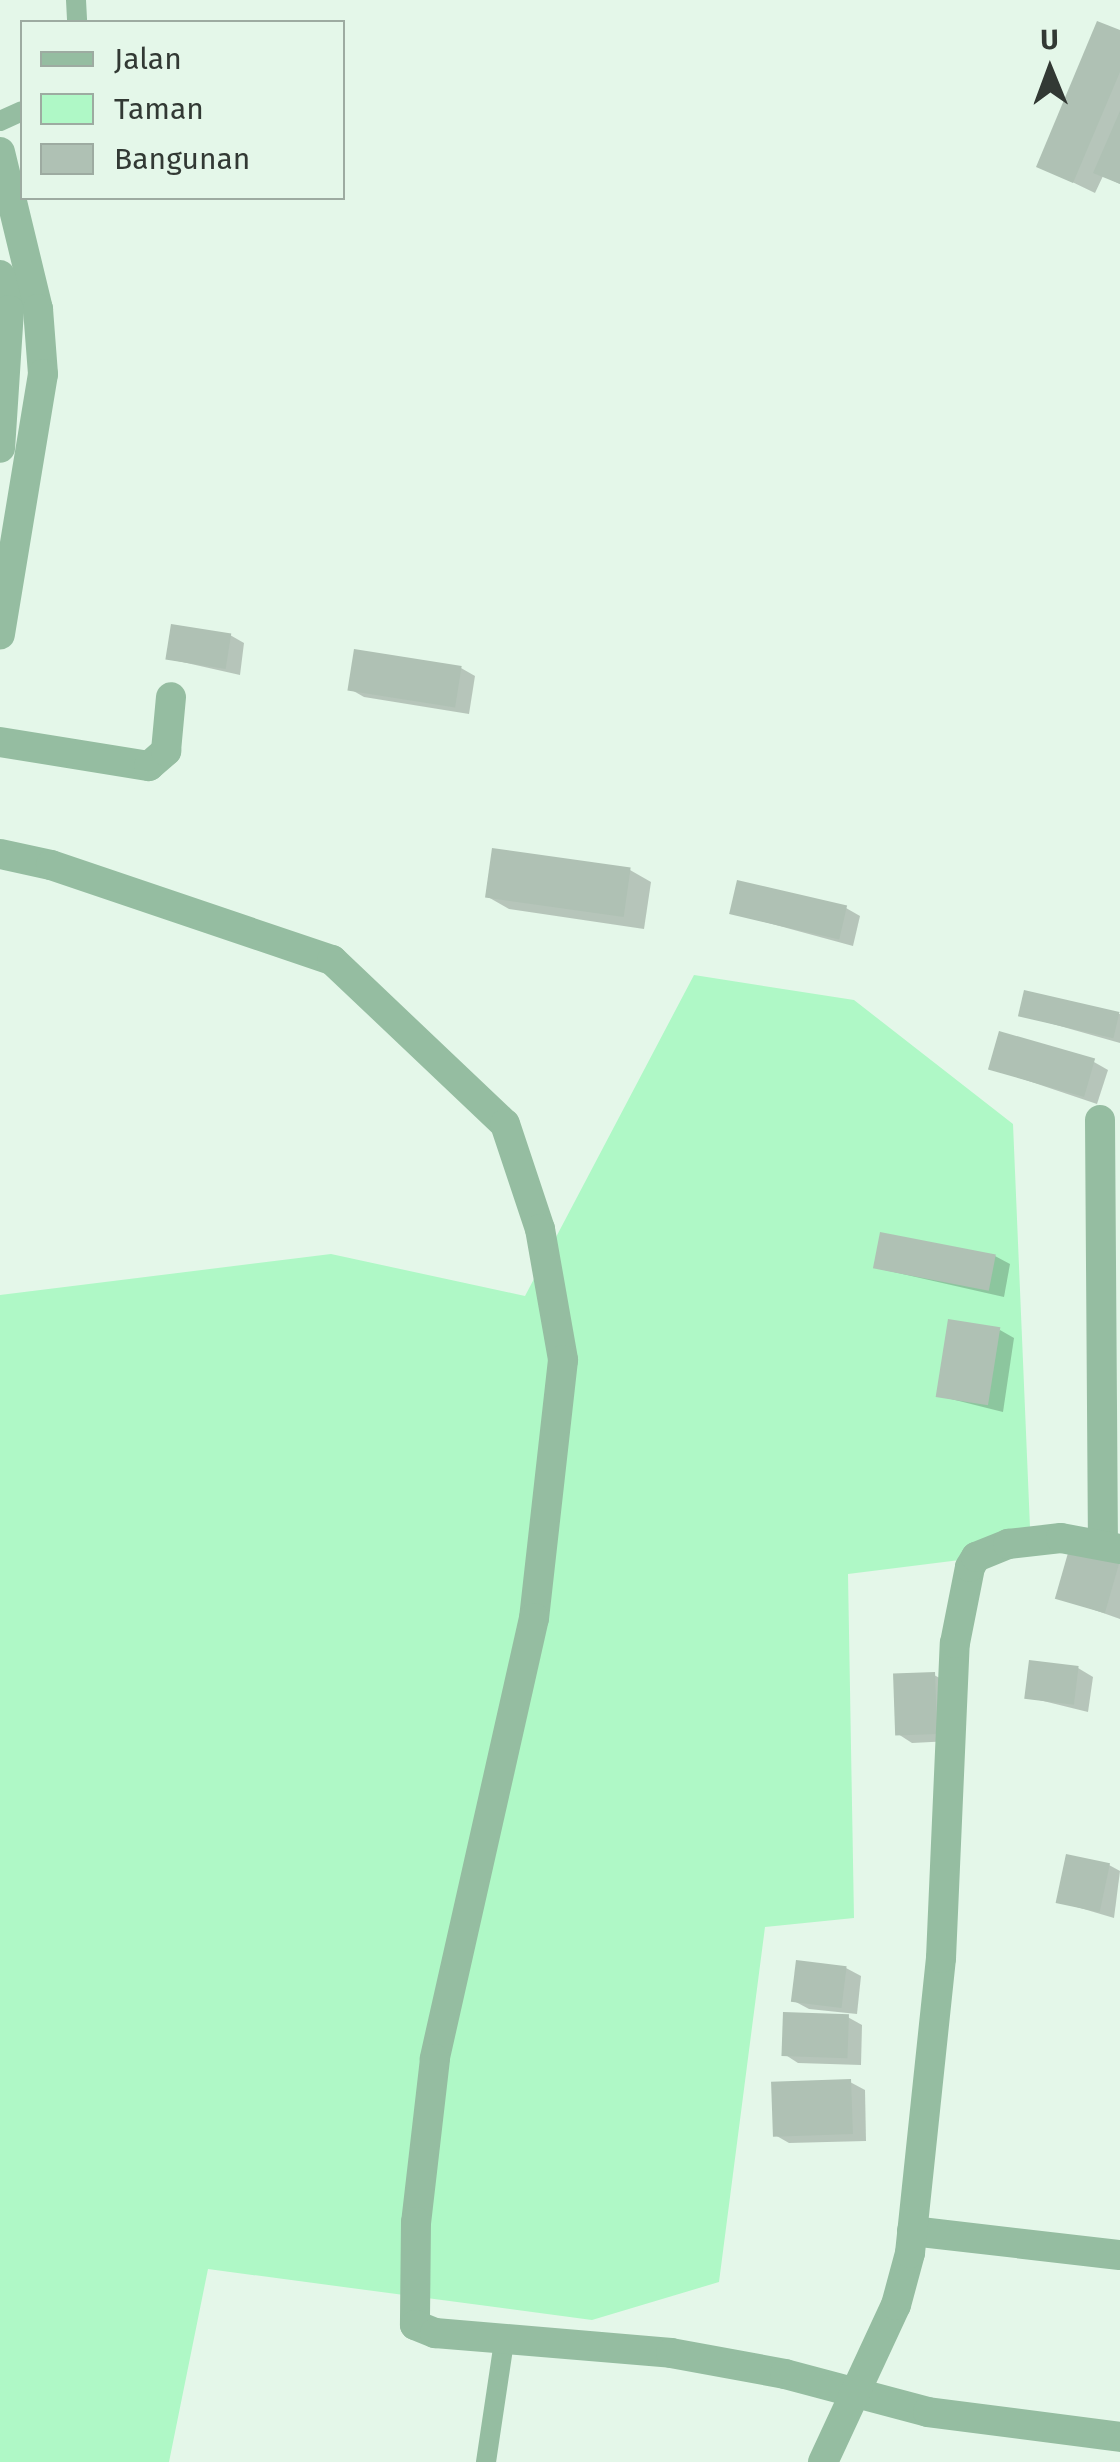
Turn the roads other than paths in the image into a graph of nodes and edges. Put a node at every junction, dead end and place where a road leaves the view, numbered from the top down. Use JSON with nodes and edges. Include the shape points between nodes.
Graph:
{"nodes":[{"id":1,"x":0,"y":152,"type":"edge"},
{"id":2,"x":0,"y":275,"type":"edge"},
{"id":3,"x":16,"y":309,"type":"edge"},
{"id":4,"x":0,"y":448,"type":"edge"},
{"id":5,"x":0,"y":634,"type":"edge"},
{"id":6,"x":170,"y":697,"type":"dead end"},
{"id":7,"x":0,"y":742,"type":"edge"},
{"id":8,"x":0,"y":854,"type":"edge"},
{"id":9,"x":1100,"y":1120,"type":"dead end"},
{"id":10,"x":1111,"y":1401,"type":"edge"},
{"id":11,"x":1111,"y":1546,"type":"edge"},
{"id":12,"x":912,"y":2230,"type":"junction"},
{"id":13,"x":1120,"y":2255,"type":"edge"},
{"id":14,"x":505,"y":2336,"type":"junction"},
{"id":15,"x":859,"y":2394,"type":"junction"},
{"id":16,"x":1120,"y":2437,"type":"edge"},
{"id":17,"x":486,"y":2462,"type":"edge"},
{"id":18,"x":824,"y":2462,"type":"edge"}],
"edges":[{"from":1,"to":3,"type":"street"},
{"from":2,"to":3,"type":"street"},
{"from":3,"to":4,"type":"street"},
{"from":3,"to":5,"type":"street","via":[[44,374]]},
{"from":6,"to":7,"type":"street","via":[[166,752],[155,764],[139,767]]},
{"from":8,"to":14,"type":"street","via":[[51,864],[332,960],[505,1124],[540,1228],[564,1360],[534,1618],[435,2059],[411,2319],[418,2330]]},
{"from":9,"to":10,"type":"street"},
{"from":10,"to":11,"type":"street"},
{"from":11,"to":12,"type":"street","via":[[1061,1538],[1008,1544],[976,1557],[970,1567],[955,1642],[941,1958]]},
{"from":12,"to":13,"type":"street"},
{"from":12,"to":15,"type":"street","via":[[896,2305]]},
{"from":14,"to":15,"type":"street","via":[[671,2353]]},
{"from":14,"to":17,"type":"lane"},
{"from":15,"to":16,"type":"street","via":[[928,2412]]},
{"from":15,"to":18,"type":"street"}]}
